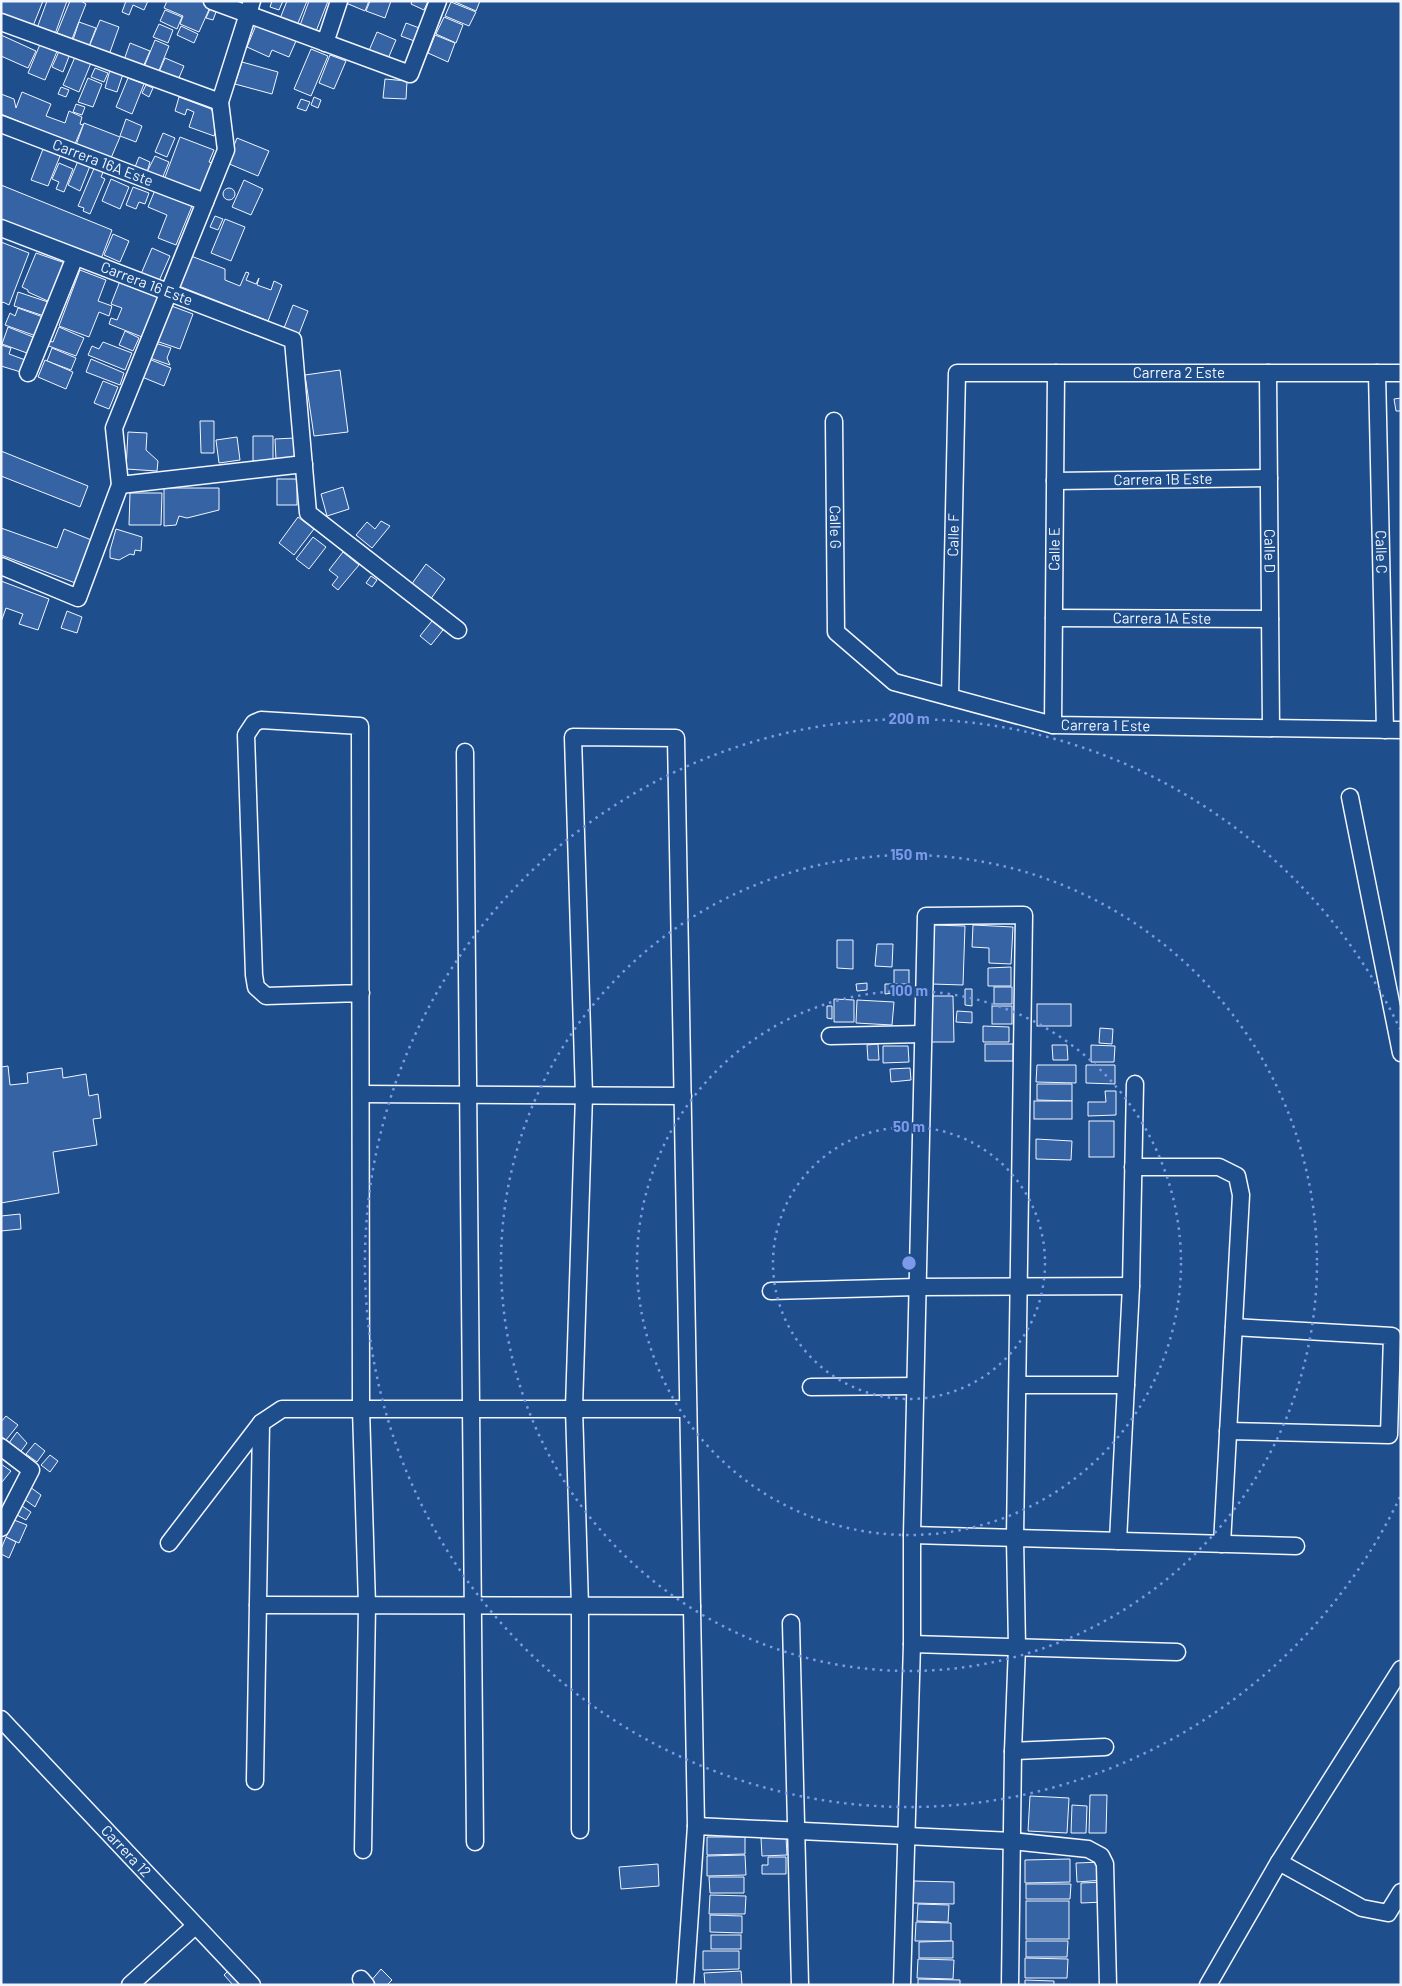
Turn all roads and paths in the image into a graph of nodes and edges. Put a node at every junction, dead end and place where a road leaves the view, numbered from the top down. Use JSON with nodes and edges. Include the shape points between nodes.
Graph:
{"nodes":[{"id":1,"x":212,"y":1,"type":"edge"},
{"id":2,"x":339,"y":1,"type":"edge"},
{"id":3,"x":438,"y":1,"type":"edge"},
{"id":4,"x":250,"y":8,"type":"edge"},
{"id":5,"x":1,"y":22,"type":"edge"},
{"id":6,"x":325,"y":43,"type":"junction"},
{"id":7,"x":220,"y":102,"type":"junction"},
{"id":8,"x":1,"y":124,"type":"edge"},
{"id":9,"x":205,"y":202,"type":"junction"},
{"id":10,"x":1,"y":228,"type":"edge"},
{"id":11,"x":75,"y":257,"type":"junction"},
{"id":12,"x":169,"y":292,"type":"junction"},
{"id":13,"x":28,"y":373,"type":"dead end"},
{"id":14,"x":956,"y":373,"type":"joint"},
{"id":15,"x":1056,"y":373,"type":"junction"},
{"id":16,"x":1268,"y":373,"type":"junction"},
{"id":17,"x":1377,"y":373,"type":"junction"},
{"id":18,"x":1401,"y":373,"type":"edge"},
{"id":19,"x":834,"y":421,"type":"dead end"},
{"id":20,"x":304,"y":464,"type":"junction"},
{"id":21,"x":1269,"y":478,"type":"junction"},
{"id":22,"x":1055,"y":481,"type":"junction"},
{"id":23,"x":120,"y":485,"type":"junction"},
{"id":24,"x":1,"y":566,"type":"edge"},
{"id":25,"x":1054,"y":618,"type":"junction"},
{"id":26,"x":1270,"y":619,"type":"junction"},
{"id":27,"x":458,"y":630,"type":"dead end"},
{"id":28,"x":836,"y":632,"type":"joint"},
{"id":29,"x":950,"y":697,"type":"junction"},
{"id":30,"x":1053,"y":725,"type":"junction"},
{"id":31,"x":1270,"y":728,"type":"junction"},
{"id":32,"x":1393,"y":730,"type":"edge"},
{"id":33,"x":466,"y":752,"type":"dead end"},
{"id":34,"x":1350,"y":797,"type":"dead end"},
{"id":35,"x":361,"y":993,"type":"junction"},
{"id":36,"x":923,"y":1034,"type":"junction"},
{"id":37,"x":830,"y":1036,"type":"dead end"},
{"id":38,"x":1401,"y":1053,"type":"edge"},
{"id":39,"x":1135,"y":1084,"type":"dead end"},
{"id":40,"x":468,"y":1093,"type":"junction"},
{"id":41,"x":361,"y":1094,"type":"junction"},
{"id":42,"x":584,"y":1095,"type":"junction"},
{"id":43,"x":683,"y":1096,"type":"junction"},
{"id":44,"x":1134,"y":1167,"type":"junction"},
{"id":45,"x":1019,"y":1286,"type":"junction"},
{"id":46,"x":1131,"y":1286,"type":"junction"},
{"id":47,"x":917,"y":1287,"type":"junction"},
{"id":48,"x":771,"y":1291,"type":"dead end"},
{"id":49,"x":1234,"y":1327,"type":"junction"},
{"id":50,"x":1018,"y":1385,"type":"junction"},
{"id":51,"x":1126,"y":1385,"type":"junction"},
{"id":52,"x":915,"y":1386,"type":"junction"},
{"id":53,"x":811,"y":1387,"type":"dead end"},
{"id":54,"x":574,"y":1408,"type":"junction"},
{"id":55,"x":688,"y":1408,"type":"junction"},
{"id":56,"x":361,"y":1409,"type":"junction"},
{"id":57,"x":470,"y":1409,"type":"junction"},
{"id":58,"x":262,"y":1423,"type":"junction"},
{"id":59,"x":1228,"y":1431,"type":"junction"},
{"id":60,"x":1,"y":1447,"type":"edge"},
{"id":61,"x":1,"y":1528,"type":"edge"},
{"id":62,"x":912,"y":1535,"type":"junction"},
{"id":63,"x":1015,"y":1538,"type":"junction"},
{"id":64,"x":1118,"y":1541,"type":"junction"},
{"id":65,"x":169,"y":1543,"type":"dead end"},
{"id":66,"x":1222,"y":1544,"type":"junction"},
{"id":67,"x":1296,"y":1546,"type":"dead end"},
{"id":68,"x":258,"y":1605,"type":"junction"},
{"id":69,"x":368,"y":1605,"type":"junction"},
{"id":70,"x":474,"y":1606,"type":"junction"},
{"id":71,"x":580,"y":1606,"type":"junction"},
{"id":72,"x":692,"y":1606,"type":"junction"},
{"id":73,"x":791,"y":1623,"type":"dead end"},
{"id":74,"x":912,"y":1644,"type":"junction"},
{"id":75,"x":1017,"y":1647,"type":"junction"},
{"id":76,"x":1177,"y":1652,"type":"dead end"},
{"id":77,"x":1401,"y":1669,"type":"edge"},
{"id":78,"x":1,"y":1718,"type":"edge"},
{"id":79,"x":1105,"y":1746,"type":"dead end"},
{"id":80,"x":1013,"y":1751,"type":"junction"},
{"id":81,"x":255,"y":1782,"type":"dead end"},
{"id":82,"x":696,"y":1826,"type":"junction"},
{"id":83,"x":580,"y":1830,"type":"dead end"},
{"id":84,"x":796,"y":1831,"type":"junction"},
{"id":85,"x":905,"y":1836,"type":"junction"},
{"id":86,"x":1012,"y":1841,"type":"junction"},
{"id":87,"x":475,"y":1842,"type":"dead end"},
{"id":88,"x":363,"y":1850,"type":"dead end"},
{"id":89,"x":1278,"y":1862,"type":"junction"},
{"id":90,"x":1401,"y":1892,"type":"edge"},
{"id":91,"x":195,"y":1926,"type":"junction"},
{"id":92,"x":130,"y":1985,"type":"edge"},
{"id":93,"x":252,"y":1985,"type":"edge"},
{"id":94,"x":685,"y":1985,"type":"edge"},
{"id":95,"x":800,"y":1985,"type":"edge"},
{"id":96,"x":902,"y":1985,"type":"edge"},
{"id":97,"x":1010,"y":1985,"type":"edge"},
{"id":98,"x":1108,"y":1985,"type":"edge"},
{"id":99,"x":1208,"y":1985,"type":"edge"}],
"edges":[{"from":1,"to":4,"type":"street"},
{"from":2,"to":6,"type":"street"},
{"from":3,"to":6,"type":"street","via":[[410,74]]},
{"from":4,"to":6,"type":"street"},
{"from":4,"to":7,"type":"street"},
{"from":5,"to":7,"type":"street"},
{"from":7,"to":9,"type":"street","via":[[226,150]]},
{"from":8,"to":9,"type":"street","name":"Carrera 16A Este"},
{"from":9,"to":12,"type":"street"},
{"from":10,"to":11,"type":"street","name":"Carrera 16 Este"},
{"from":11,"to":12,"type":"street","name":"Carrera 16 Este"},
{"from":11,"to":13,"type":"street"},
{"from":12,"to":20,"type":"street","name":"Carrera 16 Este","via":[[293,340]]},
{"from":12,"to":23,"type":"street","via":[[114,428]]},
{"from":14,"to":15,"type":"street","name":"Carrera 2 Este"},
{"from":14,"to":29,"type":"street","name":"Calle F"},
{"from":15,"to":16,"type":"street","name":"Carrera 2 Este"},
{"from":15,"to":22,"type":"street","name":"Calle E"},
{"from":16,"to":17,"type":"street","name":"Carrera 2 Este"},
{"from":16,"to":21,"type":"street","name":"Calle D"},
{"from":17,"to":18,"type":"street","name":"Carrera 2 Este"},
{"from":17,"to":32,"type":"street","name":"Calle C"},
{"from":19,"to":28,"type":"street","name":"Calle G"},
{"from":20,"to":23,"type":"street"},
{"from":20,"to":27,"type":"street","via":[[308,513]]},
{"from":21,"to":22,"type":"street","name":"Carrera 1B Este"},
{"from":21,"to":26,"type":"street","name":"Calle D"},
{"from":22,"to":25,"type":"street","name":"Calle E"},
{"from":23,"to":24,"type":"street","via":[[78,598]]},
{"from":25,"to":26,"type":"street","name":"Carrera 1A Este"},
{"from":25,"to":30,"type":"street","name":"Calle E"},
{"from":26,"to":31,"type":"street","name":"Calle D"},
{"from":28,"to":29,"type":"street","name":"Carrera 1 Este","via":[[894,682]]},
{"from":29,"to":30,"type":"street","name":"Carrera 1 Este"},
{"from":30,"to":31,"type":"street","name":"Carrera 1 Este"},
{"from":31,"to":32,"type":"street","name":"Carrera 1 Este"},
{"from":33,"to":40,"type":"street"},
{"from":34,"to":38,"type":"street"},
{"from":35,"to":35,"type":"street","via":[[266,996],[256,987],[246,735],[254,723],[261,720],[360,726]]},
{"from":35,"to":41,"type":"street"},
{"from":36,"to":37,"type":"street"},
{"from":36,"to":45,"type":"street","via":[[926,916],[1024,915]]},
{"from":36,"to":47,"type":"street"},
{"from":39,"to":44,"type":"street"},
{"from":40,"to":41,"type":"street"},
{"from":40,"to":42,"type":"street"},
{"from":40,"to":57,"type":"street"},
{"from":41,"to":56,"type":"street"},
{"from":42,"to":43,"type":"street"},
{"from":42,"to":43,"type":"street","via":[[573,737],[676,738]]},
{"from":42,"to":54,"type":"street"},
{"from":43,"to":55,"type":"street"},
{"from":44,"to":46,"type":"street"},
{"from":44,"to":49,"type":"street","via":[[1219,1167],[1237,1176],[1241,1195]]},
{"from":45,"to":46,"type":"street"},
{"from":45,"to":47,"type":"street"},
{"from":45,"to":50,"type":"street"},
{"from":46,"to":51,"type":"street"},
{"from":47,"to":48,"type":"street"},
{"from":47,"to":52,"type":"street"},
{"from":49,"to":59,"type":"street"},
{"from":49,"to":59,"type":"street","via":[[1392,1336],[1389,1436]]},
{"from":50,"to":51,"type":"street"},
{"from":50,"to":63,"type":"street"},
{"from":51,"to":64,"type":"street"},
{"from":52,"to":53,"type":"street"},
{"from":52,"to":62,"type":"street"},
{"from":54,"to":55,"type":"street"},
{"from":54,"to":57,"type":"street"},
{"from":54,"to":71,"type":"street"},
{"from":55,"to":72,"type":"street"},
{"from":56,"to":57,"type":"street"},
{"from":56,"to":58,"type":"street","via":[[282,1409]]},
{"from":56,"to":69,"type":"street"},
{"from":57,"to":70,"type":"street"},
{"from":58,"to":65,"type":"street"},
{"from":58,"to":68,"type":"street"},
{"from":59,"to":66,"type":"street"},
{"from":60,"to":61,"type":"street","via":[[31,1470]]},
{"from":62,"to":63,"type":"street"},
{"from":62,"to":74,"type":"street"},
{"from":63,"to":64,"type":"street"},
{"from":63,"to":75,"type":"street"},
{"from":64,"to":66,"type":"street"},
{"from":66,"to":67,"type":"street"},
{"from":68,"to":69,"type":"street"},
{"from":68,"to":81,"type":"street"},
{"from":69,"to":70,"type":"street"},
{"from":69,"to":88,"type":"street"},
{"from":70,"to":71,"type":"street"},
{"from":70,"to":87,"type":"street"},
{"from":71,"to":72,"type":"street"},
{"from":71,"to":83,"type":"street"},
{"from":72,"to":82,"type":"street"},
{"from":73,"to":84,"type":"street"},
{"from":74,"to":75,"type":"street"},
{"from":74,"to":85,"type":"street"},
{"from":75,"to":76,"type":"street"},
{"from":75,"to":80,"type":"street"},
{"from":77,"to":89,"type":"street"},
{"from":78,"to":91,"type":"street","name":"Carrera 12"},
{"from":79,"to":80,"type":"street"},
{"from":80,"to":86,"type":"street"},
{"from":82,"to":84,"type":"street"},
{"from":82,"to":94,"type":"street"},
{"from":84,"to":85,"type":"street"},
{"from":84,"to":95,"type":"street"},
{"from":85,"to":86,"type":"street"},
{"from":85,"to":96,"type":"street"},
{"from":86,"to":97,"type":"street"},
{"from":86,"to":98,"type":"street","via":[[1088,1849],[1101,1856],[1105,1864]]},
{"from":89,"to":90,"type":"street","via":[[1362,1908],[1388,1913]]},
{"from":89,"to":99,"type":"street"},
{"from":91,"to":92,"type":"street"},
{"from":91,"to":93,"type":"street","name":"Carrera 12"}]}
